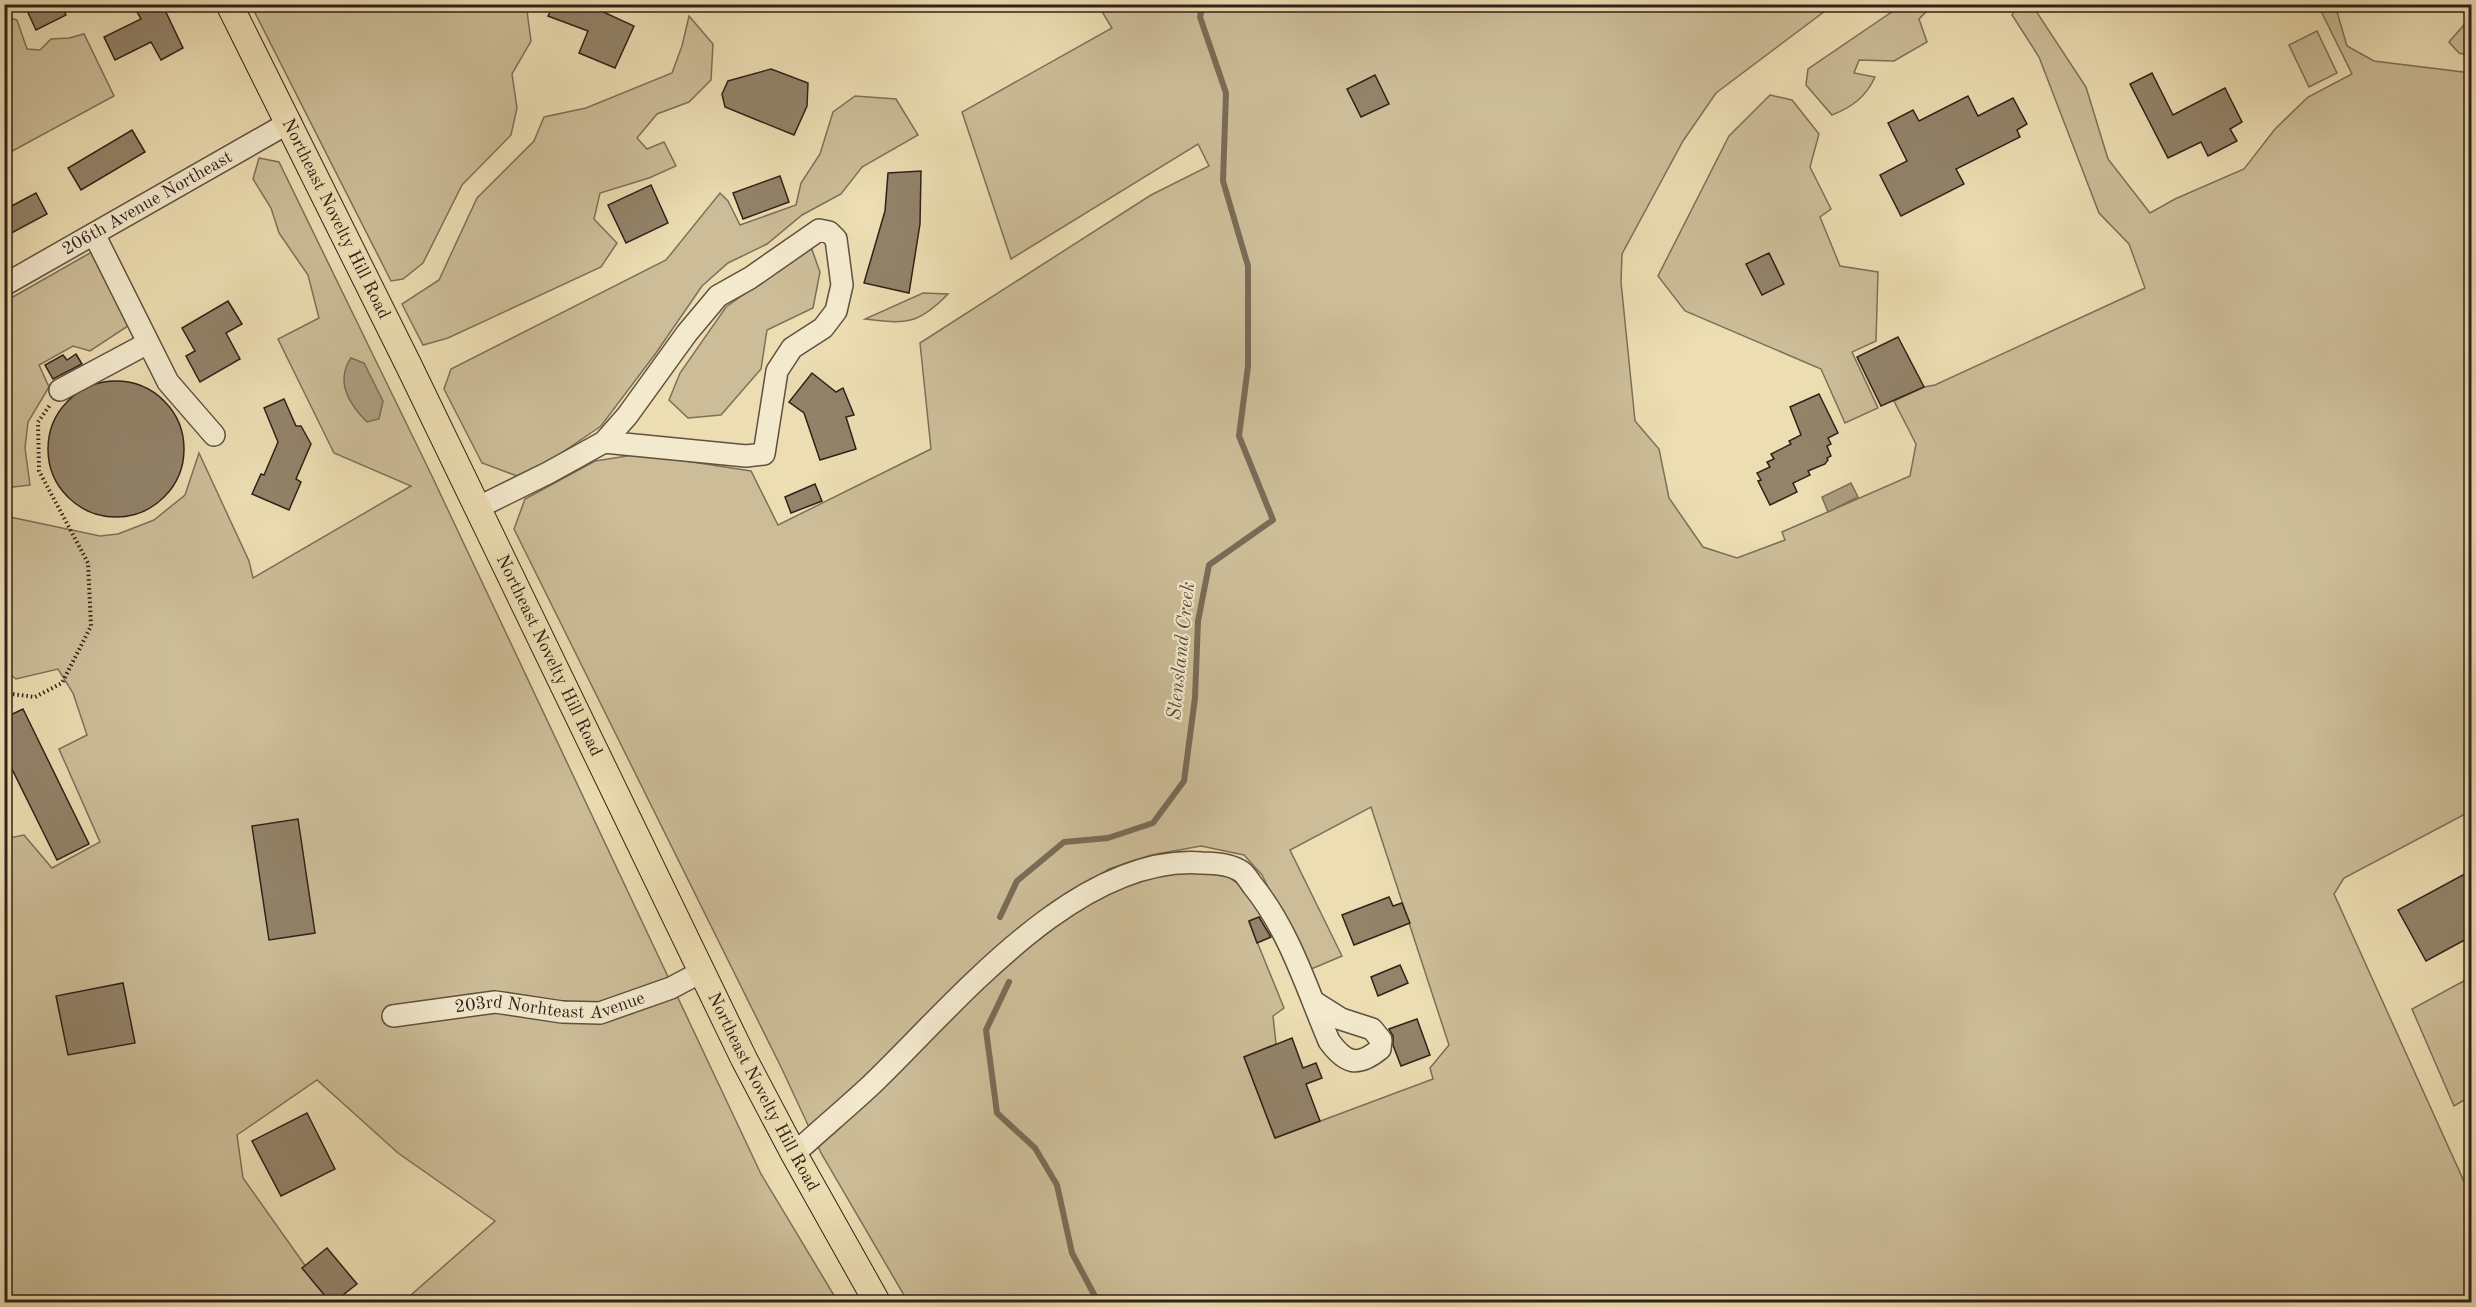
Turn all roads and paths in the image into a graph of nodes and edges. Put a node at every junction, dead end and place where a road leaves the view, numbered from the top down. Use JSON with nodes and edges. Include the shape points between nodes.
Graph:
{"nodes":[{"id":1,"x":229,"y":4,"type":"edge"},
{"id":2,"x":290,"y":122,"type":"junction"},
{"id":3,"x":94,"y":234,"type":"junction"},
{"id":4,"x":4,"y":285,"type":"edge"},
{"id":5,"x":148,"y":343,"type":"junction"},
{"id":6,"x":60,"y":390,"type":"joint"},
{"id":7,"x":214,"y":435,"type":"dead end"},
{"id":8,"x":604,"y":442,"type":"junction"},
{"id":9,"x":477,"y":508,"type":"junction"},
{"id":10,"x":4,"y":693,"type":"edge"},
{"id":11,"x":4,"y":790,"type":"edge"},
{"id":12,"x":4,"y":829,"type":"edge"},
{"id":13,"x":701,"y":972,"type":"junction"},
{"id":14,"x":1314,"y":1002,"type":"dead end"},
{"id":15,"x":393,"y":1016,"type":"dead end"},
{"id":16,"x":794,"y":1154,"type":"junction"},
{"id":17,"x":877,"y":1302,"type":"edge"}],
"edges":[{"from":1,"to":2,"type":"main road","name":"Northeast Novelty Hill Road"},
{"from":2,"to":3,"type":"street","name":"206th Avenue Northeast"},
{"from":2,"to":9,"type":"main road","name":"Northeast Novelty Hill Road"},
{"from":3,"to":4,"type":"street","name":"206th Avenue Northeast"},
{"from":3,"to":5,"type":"street"},
{"from":5,"to":6,"type":"street"},
{"from":5,"to":7,"type":"street","via":[[168,382]]},
{"from":6,"to":10,"type":"path","via":[[38,422],[39,471],[88,563],[91,626],[62,682],[34,697]]},
{"from":8,"to":8,"type":"street","via":[[746,456],[764,454],[777,371],[792,348],[823,328],[836,311],[842,285],[836,239],[819,230],[750,279],[718,296]]},
{"from":8,"to":9,"type":"street"},
{"from":9,"to":13,"type":"main road","name":"Northeast Novelty Hill Road"},
{"from":11,"to":12,"type":"path","via":[[9,828]]},
{"from":13,"to":15,"type":"street","name":"203rd Norhteast Avenue","via":[[671,988],[600,1013],[495,1002]]},
{"from":13,"to":16,"type":"main road","name":"Northeast Novelty Hill Road"},
{"from":14,"to":16,"type":"street","via":[[1270,907],[1241,872],[1219,864],[1186,861],[1137,871],[1070,904],[1009,948],[868,1088]]},
{"from":16,"to":17,"type":"main road","name":"Northeast Novelty Hill Road"}]}
